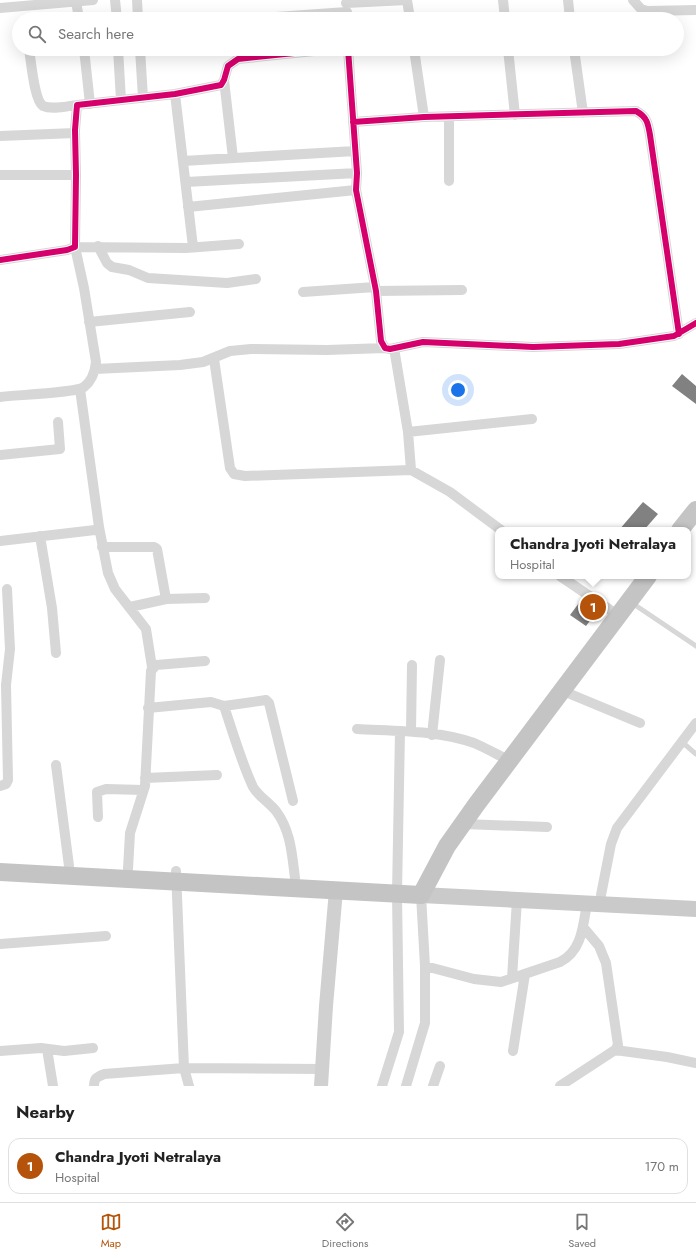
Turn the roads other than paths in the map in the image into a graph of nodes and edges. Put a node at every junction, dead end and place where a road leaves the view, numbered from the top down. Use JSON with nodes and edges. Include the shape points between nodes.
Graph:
{"nodes":[{"id":1,"x":93,"y":0,"type":"edge"},
{"id":2,"x":115,"y":0,"type":"edge"},
{"id":3,"x":137,"y":0,"type":"edge"},
{"id":4,"x":407,"y":0,"type":"edge"},
{"id":5,"x":503,"y":0,"type":"edge"},
{"id":6,"x":568,"y":0,"type":"edge"},
{"id":7,"x":633,"y":0,"type":"edge"},
{"id":8,"x":64,"y":1,"type":"edge"},
{"id":9,"x":76,"y":1,"type":"junction"},
{"id":10,"x":0,"y":8,"type":"edge"},
{"id":11,"x":347,"y":9,"type":"edge"},
{"id":12,"x":696,"y":10,"type":"edge"},
{"id":13,"x":78,"y":12,"type":"edge"},
{"id":14,"x":116,"y":12,"type":"edge"},
{"id":15,"x":138,"y":12,"type":"edge"},
{"id":16,"x":317,"y":12,"type":"edge"},
{"id":17,"x":409,"y":12,"type":"edge"},
{"id":18,"x":504,"y":12,"type":"edge"},
{"id":19,"x":569,"y":12,"type":"edge"},
{"id":20,"x":30,"y":56,"type":"edge"},
{"id":21,"x":85,"y":56,"type":"edge"},
{"id":22,"x":118,"y":56,"type":"edge"},
{"id":23,"x":140,"y":56,"type":"edge"},
{"id":24,"x":266,"y":56,"type":"edge"},
{"id":25,"x":348,"y":56,"type":"edge"},
{"id":26,"x":415,"y":56,"type":"edge"},
{"id":27,"x":509,"y":56,"type":"edge"},
{"id":28,"x":575,"y":56,"type":"edge"},
{"id":29,"x":224,"y":80,"type":"junction"},
{"id":30,"x":175,"y":94,"type":"junction"},
{"id":31,"x":143,"y":98,"type":"junction"},
{"id":32,"x":121,"y":100,"type":"junction"},
{"id":33,"x":90,"y":104,"type":"junction"},
{"id":34,"x":77,"y":106,"type":"junction"},
{"id":35,"x":583,"y":113,"type":"junction"},
{"id":36,"x":515,"y":115,"type":"junction"},
{"id":37,"x":424,"y":117,"type":"junction"},
{"id":38,"x":449,"y":117,"type":"junction"},
{"id":39,"x":353,"y":122,"type":"junction"},
{"id":40,"x":75,"y":133,"type":"junction"},
{"id":41,"x":0,"y":136,"type":"edge"},
{"id":42,"x":355,"y":151,"type":"junction"},
{"id":43,"x":233,"y":158,"type":"junction"},
{"id":44,"x":183,"y":161,"type":"junction"},
{"id":45,"x":357,"y":173,"type":"junction"},
{"id":46,"x":0,"y":175,"type":"edge"},
{"id":47,"x":76,"y":175,"type":"junction"},
{"id":48,"x":449,"y":180,"type":"dead end"},
{"id":49,"x":186,"y":182,"type":"junction"},
{"id":50,"x":356,"y":190,"type":"junction"},
{"id":51,"x":188,"y":207,"type":"junction"},
{"id":52,"x":239,"y":244,"type":"dead end"},
{"id":53,"x":98,"y":246,"type":"junction"},
{"id":54,"x":75,"y":247,"type":"junction"},
{"id":55,"x":193,"y":247,"type":"junction"},
{"id":56,"x":0,"y":260,"type":"edge"},
{"id":57,"x":256,"y":279,"type":"dead end"},
{"id":58,"x":375,"y":289,"type":"junction"},
{"id":59,"x":462,"y":290,"type":"dead end"},
{"id":60,"x":303,"y":292,"type":"dead end"},
{"id":61,"x":190,"y":312,"type":"dead end"},
{"id":62,"x":89,"y":322,"type":"junction"},
{"id":63,"x":696,"y":323,"type":"edge"},
{"id":64,"x":679,"y":334,"type":"junction"},
{"id":65,"x":390,"y":348,"type":"junction"},
{"id":66,"x":214,"y":359,"type":"junction"},
{"id":67,"x":95,"y":369,"type":"junction"},
{"id":68,"x":80,"y":389,"type":"junction"},
{"id":69,"x":0,"y":397,"type":"edge"},
{"id":70,"x":532,"y":419,"type":"dead end"},
{"id":71,"x":58,"y":422,"type":"dead end"},
{"id":72,"x":408,"y":432,"type":"junction"},
{"id":73,"x":0,"y":456,"type":"edge"},
{"id":74,"x":411,"y":470,"type":"junction"},
{"id":75,"x":696,"y":510,"type":"edge"},
{"id":76,"x":99,"y":527,"type":"junction"},
{"id":77,"x":497,"y":527,"type":"edge"},
{"id":78,"x":682,"y":527,"type":"edge"},
{"id":79,"x":40,"y":536,"type":"junction"},
{"id":80,"x":0,"y":541,"type":"edge"},
{"id":81,"x":102,"y":547,"type":"junction"},
{"id":82,"x":564,"y":579,"type":"edge"},
{"id":83,"x":646,"y":579,"type":"edge"},
{"id":84,"x":7,"y":589,"type":"dead end"},
{"id":85,"x":205,"y":598,"type":"dead end"},
{"id":86,"x":166,"y":599,"type":"junction"},
{"id":87,"x":630,"y":602,"type":"junction"},
{"id":88,"x":130,"y":607,"type":"junction"},
{"id":89,"x":619,"y":616,"type":"junction"},
{"id":90,"x":696,"y":646,"type":"edge"},
{"id":91,"x":56,"y":653,"type":"dead end"},
{"id":92,"x":440,"y":660,"type":"dead end"},
{"id":93,"x":205,"y":661,"type":"dead end"},
{"id":94,"x":412,"y":665,"type":"dead end"},
{"id":95,"x":152,"y":667,"type":"junction"},
{"id":96,"x":563,"y":691,"type":"junction"},
{"id":97,"x":224,"y":706,"type":"junction"},
{"id":98,"x":148,"y":708,"type":"junction"},
{"id":99,"x":640,"y":723,"type":"dead end"},
{"id":100,"x":696,"y":723,"type":"edge"},
{"id":101,"x":357,"y":729,"type":"dead end"},
{"id":102,"x":400,"y":731,"type":"junction"},
{"id":103,"x":411,"y":731,"type":"junction"},
{"id":104,"x":432,"y":735,"type":"junction"},
{"id":105,"x":682,"y":742,"type":"junction"},
{"id":106,"x":696,"y":754,"type":"edge"},
{"id":107,"x":510,"y":760,"type":"junction"},
{"id":108,"x":56,"y":765,"type":"dead end"},
{"id":109,"x":217,"y":775,"type":"dead end"},
{"id":110,"x":145,"y":778,"type":"junction"},
{"id":111,"x":0,"y":786,"type":"edge"},
{"id":112,"x":143,"y":790,"type":"junction"},
{"id":113,"x":293,"y":801,"type":"dead end"},
{"id":114,"x":98,"y":818,"type":"dead end"},
{"id":115,"x":463,"y":824,"type":"junction"},
{"id":116,"x":547,"y":827,"type":"dead end"},
{"id":117,"x":0,"y":863,"type":"edge"},
{"id":118,"x":69,"y":866,"type":"junction"},
{"id":119,"x":128,"y":869,"type":"junction"},
{"id":120,"x":0,"y":872,"type":"edge"},
{"id":121,"x":176,"y":876,"type":"junction"},
{"id":122,"x":295,"y":878,"type":"junction"},
{"id":123,"x":336,"y":890,"type":"junction"},
{"id":124,"x":398,"y":890,"type":"junction"},
{"id":125,"x":424,"y":891,"type":"junction"},
{"id":126,"x":601,"y":895,"type":"junction"},
{"id":127,"x":517,"y":900,"type":"junction"},
{"id":128,"x":696,"y":900,"type":"edge"},
{"id":129,"x":587,"y":903,"type":"junction"},
{"id":130,"x":696,"y":909,"type":"edge"},
{"id":131,"x":583,"y":927,"type":"junction"},
{"id":132,"x":106,"y":936,"type":"dead end"},
{"id":133,"x":0,"y":944,"type":"edge"},
{"id":134,"x":425,"y":966,"type":"junction"},
{"id":135,"x":525,"y":974,"type":"junction"},
{"id":136,"x":512,"y":978,"type":"junction"},
{"id":137,"x":93,"y":1048,"type":"dead end"},
{"id":138,"x":47,"y":1049,"type":"junction"},
{"id":139,"x":615,"y":1050,"type":"junction"},
{"id":140,"x":0,"y":1051,"type":"edge"},
{"id":141,"x":512,"y":1051,"type":"dead end"},
{"id":142,"x":696,"y":1062,"type":"edge"},
{"id":143,"x":440,"y":1066,"type":"dead end"},
{"id":144,"x":184,"y":1068,"type":"junction"},
{"id":145,"x":322,"y":1069,"type":"junction"},
{"id":146,"x":53,"y":1086,"type":"edge"},
{"id":147,"x":94,"y":1086,"type":"edge"},
{"id":148,"x":189,"y":1086,"type":"edge"},
{"id":149,"x":321,"y":1086,"type":"edge"},
{"id":150,"x":382,"y":1086,"type":"edge"},
{"id":151,"x":406,"y":1086,"type":"edge"},
{"id":152,"x":433,"y":1086,"type":"edge"},
{"id":153,"x":560,"y":1086,"type":"edge"}],
"edges":[{"from":1,"to":9,"type":"street"},
{"from":2,"to":14,"type":"street"},
{"from":3,"to":15,"type":"street"},
{"from":4,"to":11,"type":"street"},
{"from":4,"to":17,"type":"street"},
{"from":5,"to":18,"type":"street"},
{"from":6,"to":19,"type":"street"},
{"from":7,"to":12,"type":"street","via":[[641,9],[648,11]]},
{"from":8,"to":9,"type":"street"},
{"from":8,"to":10,"type":"street"},
{"from":9,"to":13,"type":"street"},
{"from":11,"to":16,"type":"street"},
{"from":20,"to":34,"type":"street","via":[[40,103],[52,107]]},
{"from":21,"to":33,"type":"street"},
{"from":22,"to":32,"type":"street"},
{"from":23,"to":31,"type":"street"},
{"from":24,"to":29,"type":"street","via":[[238,59],[228,66]]},
{"from":25,"to":39,"type":"street"},
{"from":26,"to":37,"type":"street"},
{"from":27,"to":36,"type":"street"},
{"from":28,"to":35,"type":"street"},
{"from":29,"to":30,"type":"street","via":[[220,85]]},
{"from":29,"to":43,"type":"street"},
{"from":30,"to":31,"type":"street"},
{"from":30,"to":44,"type":"street"},
{"from":31,"to":32,"type":"street"},
{"from":32,"to":33,"type":"street"},
{"from":33,"to":34,"type":"street"},
{"from":34,"to":40,"type":"street"},
{"from":35,"to":36,"type":"street"},
{"from":35,"to":64,"type":"street","via":[[636,111],[648,120]]},
{"from":36,"to":38,"type":"street"},
{"from":37,"to":38,"type":"street"},
{"from":37,"to":39,"type":"street"},
{"from":38,"to":48,"type":"street"},
{"from":39,"to":42,"type":"street"},
{"from":40,"to":41,"type":"street"},
{"from":40,"to":47,"type":"street"},
{"from":42,"to":43,"type":"street"},
{"from":42,"to":45,"type":"street"},
{"from":43,"to":44,"type":"street"},
{"from":44,"to":49,"type":"street"},
{"from":45,"to":49,"type":"street"},
{"from":45,"to":50,"type":"street"},
{"from":46,"to":47,"type":"street"},
{"from":47,"to":54,"type":"street"},
{"from":49,"to":51,"type":"street"},
{"from":50,"to":51,"type":"street"},
{"from":50,"to":58,"type":"street"},
{"from":51,"to":55,"type":"street"},
{"from":52,"to":55,"type":"street"},
{"from":53,"to":54,"type":"street"},
{"from":53,"to":55,"type":"street"},
{"from":53,"to":57,"type":"street","via":[[112,267],[129,270],[148,278],[228,283]]},
{"from":54,"to":56,"type":"street"},
{"from":54,"to":62,"type":"street"},
{"from":58,"to":59,"type":"street"},
{"from":58,"to":60,"type":"street"},
{"from":58,"to":65,"type":"street","via":[[381,341]]},
{"from":61,"to":62,"type":"street"},
{"from":62,"to":67,"type":"street"},
{"from":63,"to":64,"type":"street"},
{"from":64,"to":65,"type":"street","via":[[659,339],[567,347],[423,342]]},
{"from":65,"to":66,"type":"street","via":[[251,349],[230,351]]},
{"from":65,"to":72,"type":"street"},
{"from":66,"to":67,"type":"street","via":[[180,365]]},
{"from":66,"to":74,"type":"street","via":[[230,468],[234,474],[244,476]]},
{"from":67,"to":68,"type":"street","via":[[91,380]]},
{"from":68,"to":69,"type":"street"},
{"from":68,"to":76,"type":"street"},
{"from":70,"to":72,"type":"street"},
{"from":71,"to":73,"type":"street","via":[[60,449]]},
{"from":72,"to":74,"type":"street"},
{"from":74,"to":77,"type":"street","via":[[450,492]]},
{"from":75,"to":78,"type":"highway"},
{"from":76,"to":79,"type":"street","via":[[96,530]]},
{"from":76,"to":81,"type":"street"},
{"from":79,"to":80,"type":"street"},
{"from":79,"to":91,"type":"street","via":[[52,608]]},
{"from":81,"to":86,"type":"street","via":[[158,549]]},
{"from":81,"to":88,"type":"street","via":[[112,582]]},
{"from":82,"to":89,"type":"street"},
{"from":83,"to":87,"type":"highway"},
{"from":84,"to":111,"type":"street","via":[[10,649],[6,685],[8,780]]},
{"from":85,"to":86,"type":"street"},
{"from":86,"to":88,"type":"street"},
{"from":87,"to":89,"type":"highway"},
{"from":87,"to":90,"type":"lane"},
{"from":88,"to":95,"type":"street","via":[[146,629]]},
{"from":89,"to":96,"type":"highway"},
{"from":92,"to":104,"type":"street"},
{"from":93,"to":95,"type":"street"},
{"from":94,"to":103,"type":"street"},
{"from":95,"to":98,"type":"street"},
{"from":96,"to":99,"type":"street"},
{"from":96,"to":107,"type":"highway"},
{"from":97,"to":98,"type":"street","via":[[211,702]]},
{"from":97,"to":113,"type":"street","via":[[262,699],[269,703]]},
{"from":97,"to":122,"type":"street","via":[[254,787],[276,811],[288,833]]},
{"from":98,"to":110,"type":"street"},
{"from":100,"to":105,"type":"street"},
{"from":101,"to":102,"type":"street"},
{"from":102,"to":103,"type":"street"},
{"from":102,"to":124,"type":"street"},
{"from":103,"to":104,"type":"street"},
{"from":104,"to":107,"type":"street","via":[[474,743]]},
{"from":105,"to":106,"type":"lane"},
{"from":105,"to":126,"type":"street","via":[[617,828],[611,844]]},
{"from":107,"to":115,"type":"highway"},
{"from":108,"to":118,"type":"street"},
{"from":109,"to":110,"type":"street"},
{"from":110,"to":112,"type":"street"},
{"from":112,"to":114,"type":"street","via":[[106,789],[97,792]]},
{"from":112,"to":119,"type":"street","via":[[129,838]]},
{"from":115,"to":116,"type":"street"},
{"from":115,"to":125,"type":"highway","via":[[444,852]]},
{"from":117,"to":118,"type":"highway"},
{"from":118,"to":119,"type":"highway"},
{"from":119,"to":121,"type":"highway"},
{"from":120,"to":121,"type":"highway"},
{"from":121,"to":122,"type":"highway"},
{"from":121,"to":123,"type":"highway"},
{"from":121,"to":144,"type":"street"},
{"from":122,"to":124,"type":"highway"},
{"from":123,"to":124,"type":"highway"},
{"from":123,"to":145,"type":"main road"},
{"from":124,"to":125,"type":"highway"},
{"from":124,"to":150,"type":"street","via":[[399,1032]]},
{"from":125,"to":126,"type":"main road"},
{"from":125,"to":127,"type":"main road"},
{"from":125,"to":134,"type":"street"},
{"from":126,"to":128,"type":"main road"},
{"from":127,"to":129,"type":"main road"},
{"from":127,"to":136,"type":"street"},
{"from":129,"to":130,"type":"main road"},
{"from":129,"to":131,"type":"street"},
{"from":131,"to":135,"type":"street","via":[[569,958]]},
{"from":131,"to":139,"type":"street","via":[[599,946],[606,963],[618,1042]]},
{"from":132,"to":133,"type":"street"},
{"from":134,"to":136,"type":"street","via":[[480,980],[501,982]]},
{"from":134,"to":151,"type":"street","via":[[425,1023]]},
{"from":135,"to":136,"type":"street"},
{"from":135,"to":141,"type":"street"},
{"from":137,"to":138,"type":"street","via":[[64,1051]]},
{"from":138,"to":140,"type":"street"},
{"from":138,"to":146,"type":"street"},
{"from":139,"to":142,"type":"street"},
{"from":139,"to":153,"type":"street"},
{"from":143,"to":152,"type":"street"},
{"from":144,"to":145,"type":"street"},
{"from":144,"to":147,"type":"street","via":[[104,1074],[94,1080]]},
{"from":144,"to":148,"type":"street"},
{"from":145,"to":149,"type":"main road"}]}
